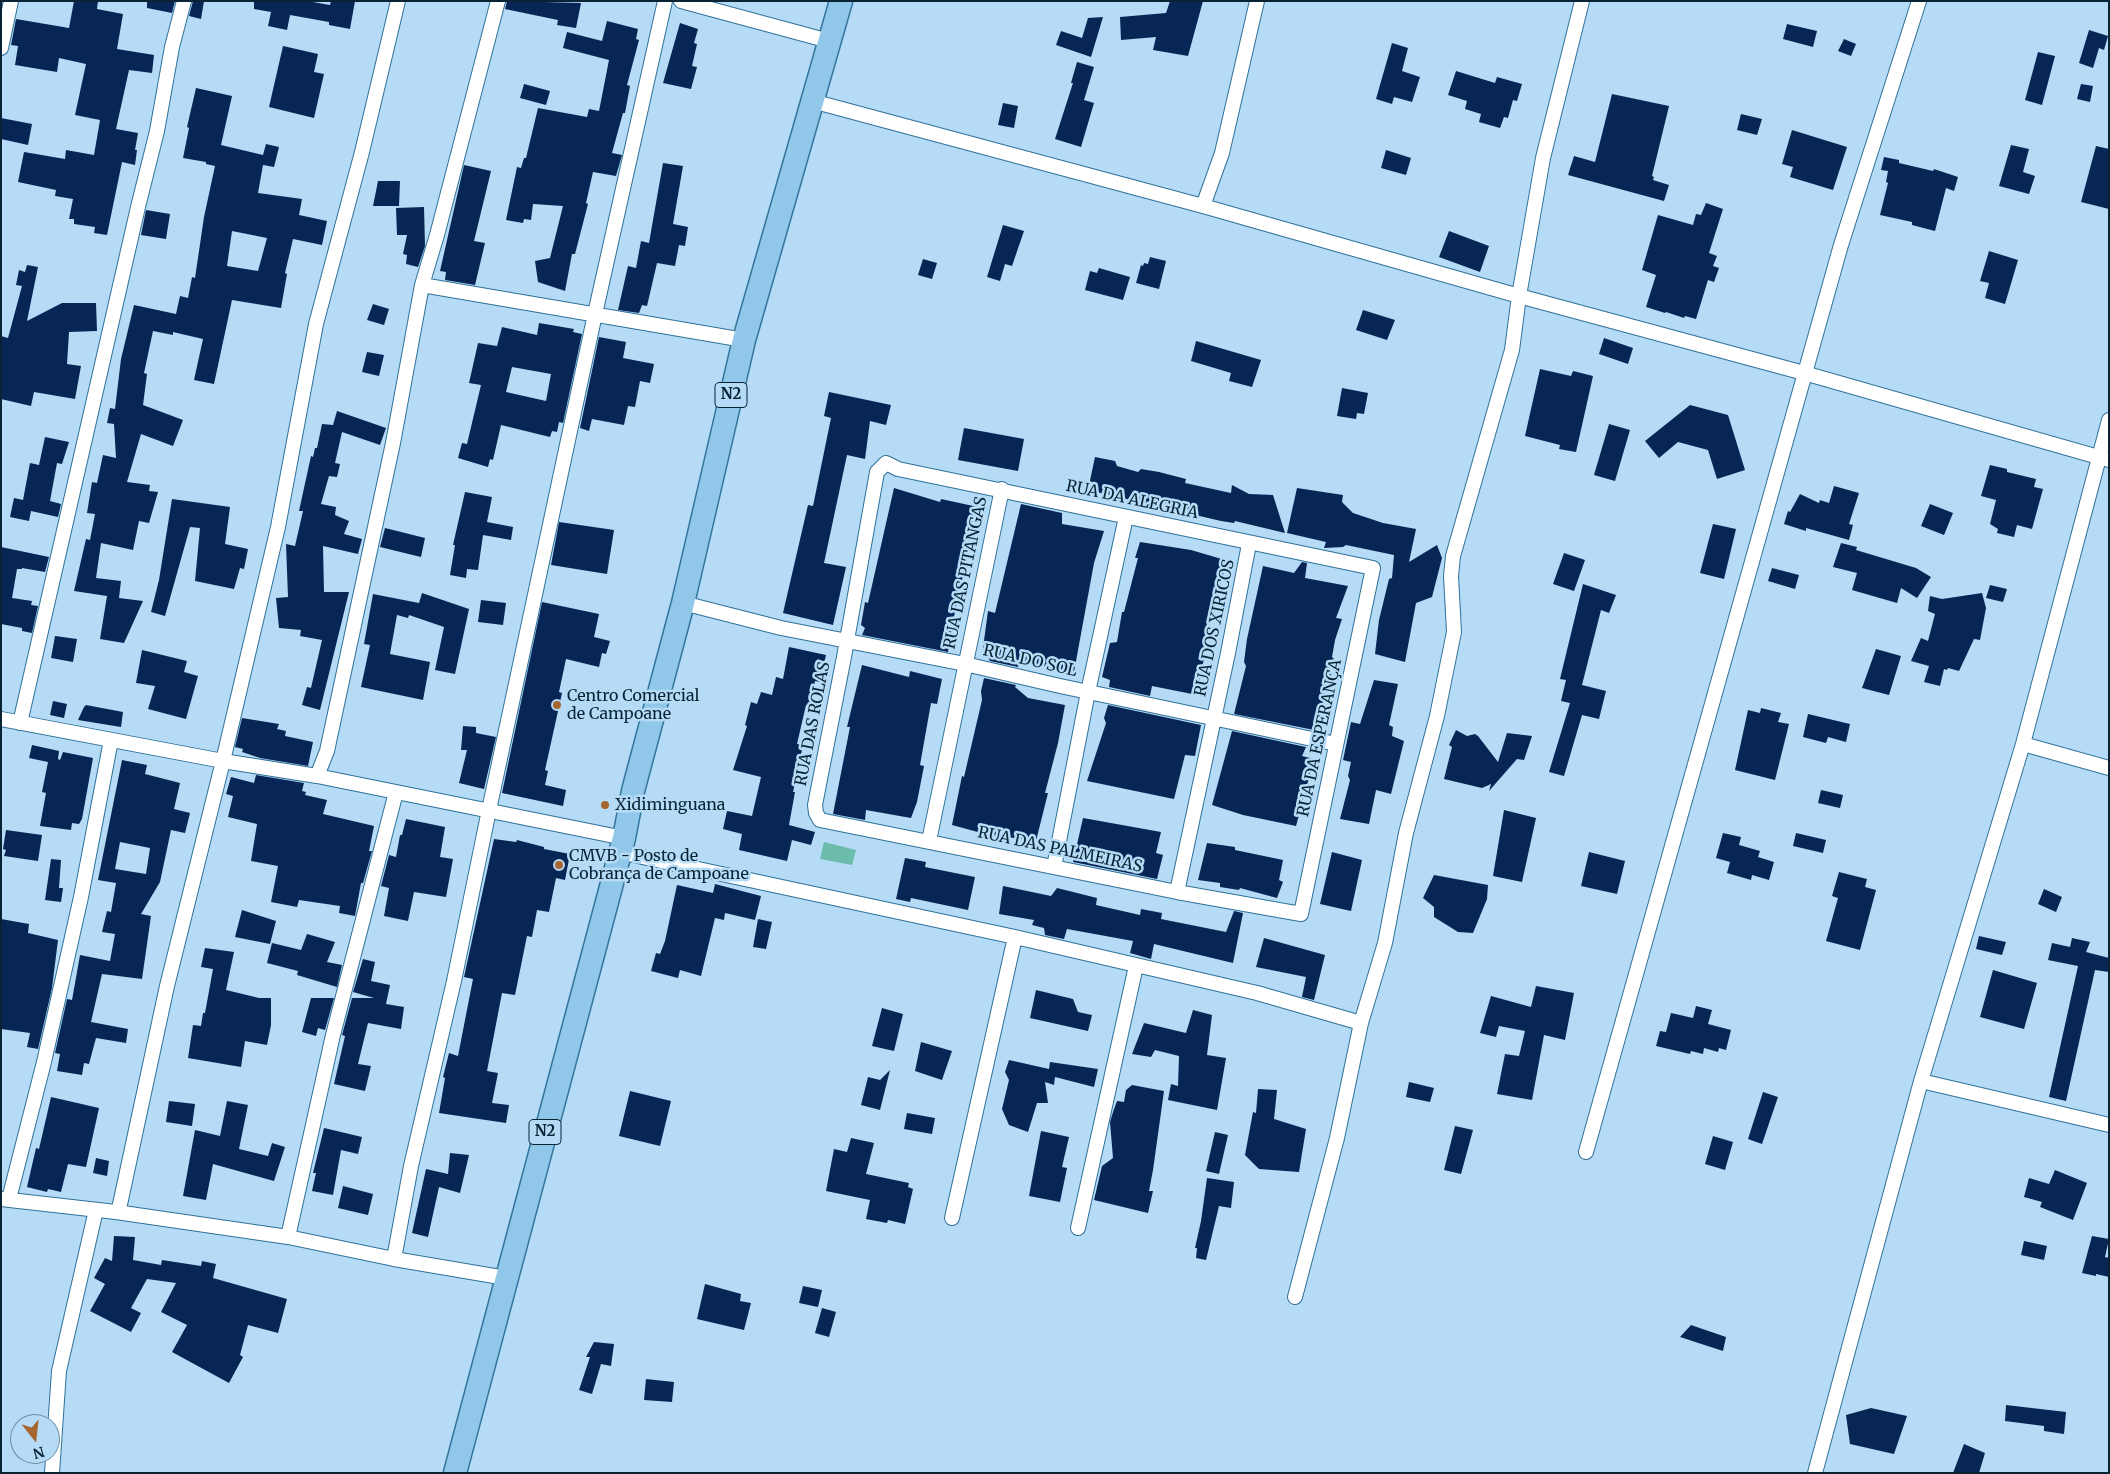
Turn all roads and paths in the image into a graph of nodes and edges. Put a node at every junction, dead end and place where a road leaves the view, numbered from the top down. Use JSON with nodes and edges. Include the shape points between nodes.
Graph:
{"nodes":[{"id":1,"x":12,"y":1,"type":"edge"},
{"id":2,"x":184,"y":1,"type":"edge"},
{"id":3,"x":398,"y":1,"type":"edge"},
{"id":4,"x":498,"y":1,"type":"edge"},
{"id":5,"x":664,"y":1,"type":"edge"},
{"id":6,"x":681,"y":1,"type":"edge"},
{"id":7,"x":841,"y":1,"type":"edge"},
{"id":8,"x":1257,"y":1,"type":"edge"},
{"id":9,"x":1582,"y":1,"type":"edge"},
{"id":10,"x":1919,"y":1,"type":"edge"},
{"id":11,"x":829,"y":41,"type":"junction"},
{"id":12,"x":1,"y":48,"type":"edge"},
{"id":13,"x":812,"y":101,"type":"junction"},
{"id":14,"x":1203,"y":206,"type":"junction"},
{"id":15,"x":422,"y":285,"type":"junction"},
{"id":16,"x":1519,"y":296,"type":"junction"},
{"id":17,"x":595,"y":314,"type":"junction"},
{"id":18,"x":744,"y":340,"type":"junction"},
{"id":19,"x":1804,"y":373,"type":"junction"},
{"id":20,"x":2109,"y":420,"type":"edge"},
{"id":21,"x":2104,"y":459,"type":"edge"},
{"id":22,"x":886,"y":463,"type":"joint"},
{"id":23,"x":1002,"y":490,"type":"junction"},
{"id":24,"x":1126,"y":517,"type":"junction"},
{"id":25,"x":1250,"y":544,"type":"junction"},
{"id":26,"x":1373,"y":568,"type":"joint"},
{"id":27,"x":683,"y":603,"type":"junction"},
{"id":28,"x":847,"y":642,"type":"junction"},
{"id":29,"x":965,"y":664,"type":"junction"},
{"id":30,"x":1088,"y":692,"type":"junction"},
{"id":31,"x":1214,"y":718,"type":"junction"},
{"id":32,"x":1,"y":720,"type":"edge"},
{"id":33,"x":20,"y":723,"type":"junction"},
{"id":34,"x":111,"y":740,"type":"junction"},
{"id":35,"x":1336,"y":744,"type":"junction"},
{"id":36,"x":2023,"y":744,"type":"junction"},
{"id":37,"x":223,"y":761,"type":"junction"},
{"id":38,"x":2109,"y":768,"type":"edge"},
{"id":39,"x":317,"y":776,"type":"junction"},
{"id":40,"x":396,"y":792,"type":"junction"},
{"id":41,"x":489,"y":810,"type":"junction"},
{"id":42,"x":816,"y":813,"type":"joint"},
{"id":43,"x":930,"y":840,"type":"junction"},
{"id":44,"x":622,"y":845,"type":"junction"},
{"id":45,"x":1054,"y":867,"type":"junction"},
{"id":46,"x":1177,"y":892,"type":"junction"},
{"id":47,"x":1301,"y":914,"type":"joint"},
{"id":48,"x":1016,"y":937,"type":"junction"},
{"id":49,"x":1136,"y":966,"type":"junction"},
{"id":50,"x":1361,"y":1023,"type":"junction"},
{"id":51,"x":1922,"y":1081,"type":"junction"},
{"id":52,"x":2109,"y":1124,"type":"edge"},
{"id":53,"x":1586,"y":1152,"type":"dead end"},
{"id":54,"x":5,"y":1199,"type":"edge"},
{"id":55,"x":96,"y":1210,"type":"junction"},
{"id":56,"x":116,"y":1212,"type":"junction"},
{"id":57,"x":952,"y":1218,"type":"dead end"},
{"id":58,"x":1078,"y":1228,"type":"dead end"},
{"id":59,"x":288,"y":1237,"type":"junction"},
{"id":60,"x":394,"y":1259,"type":"junction"},
{"id":61,"x":506,"y":1278,"type":"junction"},
{"id":62,"x":1295,"y":1297,"type":"dead end"},
{"id":63,"x":52,"y":1473,"type":"edge"},
{"id":64,"x":455,"y":1473,"type":"edge"},
{"id":65,"x":1815,"y":1473,"type":"edge"}],
"edges":[{"from":1,"to":12,"type":"street"},
{"from":2,"to":33,"type":"street"},
{"from":3,"to":37,"type":"street","via":[[316,324],[278,527]]},
{"from":4,"to":15,"type":"street","via":[[438,235]]},
{"from":5,"to":17,"type":"street"},
{"from":6,"to":11,"type":"street"},
{"from":7,"to":11,"type":"main road","number":"N2"},
{"from":8,"to":14,"type":"street","via":[[1222,153]]},
{"from":9,"to":16,"type":"street","via":[[1543,158]]},
{"from":10,"to":19,"type":"street"},
{"from":11,"to":13,"type":"main road","number":"N2"},
{"from":13,"to":14,"type":"street"},
{"from":13,"to":18,"type":"main road","number":"N2"},
{"from":14,"to":16,"type":"street"},
{"from":15,"to":17,"type":"street"},
{"from":15,"to":39,"type":"street","via":[[393,443],[327,751]]},
{"from":16,"to":19,"type":"street"},
{"from":16,"to":50,"type":"street","via":[[1512,350],[1453,556],[1454,632],[1437,716],[1406,833],[1385,943]]},
{"from":17,"to":18,"type":"street"},
{"from":17,"to":41,"type":"street"},
{"from":18,"to":27,"type":"main road","number":"N2"},
{"from":19,"to":21,"type":"street"},
{"from":19,"to":53,"type":"street"},
{"from":20,"to":21,"type":"street"},
{"from":21,"to":36,"type":"street"},
{"from":22,"to":23,"type":"street","name":"RUA DA ALEGRIA"},
{"from":22,"to":28,"type":"street","name":"RUA DAS ROLAS","via":[[877,472]]},
{"from":23,"to":24,"type":"street","name":"RUA DA ALEGRIA"},
{"from":23,"to":29,"type":"street","name":"RUA DAS PITANGAS"},
{"from":24,"to":25,"type":"street","name":"RUA DA ALEGRIA"},
{"from":24,"to":30,"type":"street"},
{"from":25,"to":26,"type":"street","name":"RUA DA ALEGRIA"},
{"from":25,"to":31,"type":"street","name":"RUA DOS XIRICOS"},
{"from":26,"to":35,"type":"street","name":"RUA DA ESPERANÇA"},
{"from":27,"to":28,"type":"street","name":"RUA DO SOL"},
{"from":27,"to":44,"type":"main road","number":"N2","via":[[633,791]]},
{"from":28,"to":29,"type":"street","name":"RUA DO SOL"},
{"from":28,"to":42,"type":"street","name":"RUA DAS ROLAS","via":[[814,805]]},
{"from":29,"to":30,"type":"street","name":"RUA DO SOL"},
{"from":29,"to":43,"type":"street","name":"RUA DAS PITANGAS"},
{"from":30,"to":31,"type":"street","name":"RUA DO SOL"},
{"from":30,"to":45,"type":"street"},
{"from":31,"to":35,"type":"street","name":"RUA DO SOL"},
{"from":31,"to":46,"type":"street","name":"RUA DOS XIRICOS"},
{"from":32,"to":33,"type":"street"},
{"from":33,"to":34,"type":"street"},
{"from":34,"to":37,"type":"street"},
{"from":34,"to":54,"type":"street","via":[[81,897],[44,1062]]},
{"from":35,"to":47,"type":"street","name":"RUA DA ESPERANÇA"},
{"from":36,"to":38,"type":"street"},
{"from":36,"to":51,"type":"street"},
{"from":37,"to":39,"type":"street"},
{"from":37,"to":56,"type":"street","via":[[167,986]]},
{"from":39,"to":40,"type":"street"},
{"from":40,"to":41,"type":"street"},
{"from":40,"to":59,"type":"street","via":[[333,1036]]},
{"from":41,"to":44,"type":"street"},
{"from":41,"to":60,"type":"street","via":[[411,1166]]},
{"from":42,"to":43,"type":"street","name":"RUA DAS PALMEIRAS","via":[[820,820]]},
{"from":43,"to":45,"type":"street","name":"RUA DAS PALMEIRAS"},
{"from":44,"to":48,"type":"street"},
{"from":44,"to":61,"type":"main road","number":"N2"},
{"from":45,"to":46,"type":"street","name":"RUA DAS PALMEIRAS"},
{"from":46,"to":47,"type":"street","name":"RUA DAS PALMEIRAS"},
{"from":48,"to":49,"type":"street"},
{"from":48,"to":57,"type":"street"},
{"from":49,"to":50,"type":"street","via":[[1257,993]]},
{"from":49,"to":58,"type":"street"},
{"from":50,"to":62,"type":"street","via":[[1337,1138]]},
{"from":51,"to":52,"type":"street"},
{"from":51,"to":65,"type":"street"},
{"from":54,"to":55,"type":"street"},
{"from":55,"to":56,"type":"street"},
{"from":55,"to":63,"type":"street","via":[[59,1371]]},
{"from":56,"to":59,"type":"street"},
{"from":59,"to":60,"type":"street"},
{"from":60,"to":61,"type":"street"},
{"from":61,"to":64,"type":"main road","number":"N2"}]}
